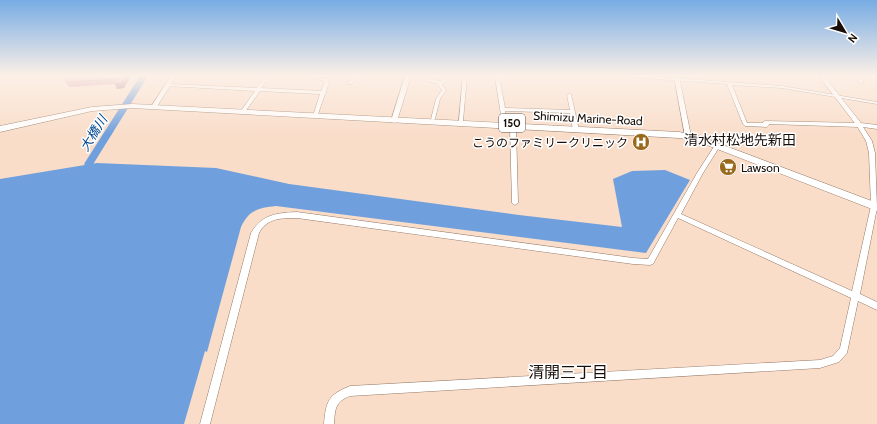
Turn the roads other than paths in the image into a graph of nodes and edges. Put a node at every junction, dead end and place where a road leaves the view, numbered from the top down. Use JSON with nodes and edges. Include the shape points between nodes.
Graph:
{"nodes":[{"id":1,"x":569,"y":95,"type":"dead end"},
{"id":2,"x":162,"y":96,"type":"edge"},
{"id":3,"x":253,"y":96,"type":"edge"},
{"id":4,"x":323,"y":96,"type":"edge"},
{"id":5,"x":402,"y":96,"type":"edge"},
{"id":6,"x":440,"y":96,"type":"edge"},
{"id":7,"x":464,"y":96,"type":"edge"},
{"id":8,"x":500,"y":96,"type":"edge"},
{"id":9,"x":679,"y":96,"type":"edge"},
{"id":10,"x":733,"y":96,"type":"edge"},
{"id":11,"x":837,"y":96,"type":"joint"},
{"id":12,"x":877,"y":103,"type":"edge"},
{"id":13,"x":156,"y":105,"type":"junction"},
{"id":14,"x":502,"y":109,"type":"junction"},
{"id":15,"x":244,"y":110,"type":"junction"},
{"id":16,"x":572,"y":112,"type":"junction"},
{"id":17,"x":316,"y":114,"type":"junction"},
{"id":18,"x":394,"y":119,"type":"junction"},
{"id":19,"x":433,"y":119,"type":"junction"},
{"id":20,"x":461,"y":121,"type":"junction"},
{"id":21,"x":509,"y":125,"type":"junction"},
{"id":22,"x":859,"y":125,"type":"junction"},
{"id":23,"x":877,"y":127,"type":"edge"},
{"id":24,"x":0,"y":128,"type":"edge"},
{"id":25,"x":575,"y":128,"type":"junction"},
{"id":26,"x":687,"y":134,"type":"junction"},
{"id":27,"x":717,"y":146,"type":"junction"},
{"id":28,"x":515,"y":203,"type":"dead end"},
{"id":29,"x":875,"y":204,"type":"edge"},
{"id":30,"x":677,"y":215,"type":"junction"},
{"id":31,"x":856,"y":296,"type":"junction"},
{"id":32,"x":877,"y":306,"type":"edge"},
{"id":33,"x":205,"y":424,"type":"edge"},
{"id":34,"x":329,"y":424,"type":"edge"}],
"edges":[{"from":1,"to":16,"type":"street"},
{"from":2,"to":13,"type":"street"},
{"from":3,"to":15,"type":"street"},
{"from":4,"to":17,"type":"street"},
{"from":5,"to":18,"type":"street"},
{"from":6,"to":19,"type":"street"},
{"from":7,"to":20,"type":"street"},
{"from":8,"to":14,"type":"street"},
{"from":9,"to":26,"type":"street"},
{"from":10,"to":22,"type":"street","via":[[745,124],[767,125],[765,122]]},
{"from":11,"to":12,"type":"street"},
{"from":11,"to":22,"type":"street"},
{"from":13,"to":15,"type":"highway","name":"Shimizu Marine-Road","number":"150"},
{"from":13,"to":24,"type":"highway","name":"Shimizu Marine-Road","number":"150","via":[[118,105]]},
{"from":14,"to":16,"type":"street"},
{"from":14,"to":21,"type":"street"},
{"from":15,"to":17,"type":"highway","name":"Shimizu Marine-Road","number":"150"},
{"from":16,"to":25,"type":"street"},
{"from":17,"to":18,"type":"highway","name":"Shimizu Marine-Road","number":"150"},
{"from":18,"to":19,"type":"highway","name":"Shimizu Marine-Road","number":"150"},
{"from":18,"to":21,"type":"highway","name":"Shimizu Marine-Road","number":"150"},
{"from":19,"to":20,"type":"highway","name":"Shimizu Marine-Road","number":"150"},
{"from":20,"to":21,"type":"highway","name":"Shimizu Marine-Road","number":"150"},
{"from":21,"to":25,"type":"highway","name":"Shimizu Marine-Road","number":"150"},
{"from":21,"to":28,"type":"street"},
{"from":22,"to":23,"type":"street"},
{"from":22,"to":29,"type":"street","via":[[869,141],[872,153]]},
{"from":25,"to":26,"type":"highway","name":"Shimizu Marine-Road","number":"150"},
{"from":26,"to":27,"type":"highway","name":"Shimizu Marine-Road","number":"150"},
{"from":26,"to":29,"type":"highway","name":"Shimizu Marine-Road","number":"150","via":[[697,135]]},
{"from":27,"to":29,"type":"highway","name":"Shimizu Marine-Road","number":"150"},
{"from":27,"to":30,"type":"street"},
{"from":29,"to":31,"type":"street"},
{"from":30,"to":31,"type":"street"},
{"from":30,"to":33,"type":"street","via":[[650,262],[297,215],[269,218],[255,232]]},
{"from":31,"to":32,"type":"street"},
{"from":31,"to":34,"type":"street","via":[[844,350],[836,359],[820,364],[350,392],[334,400],[330,408]]}]}
